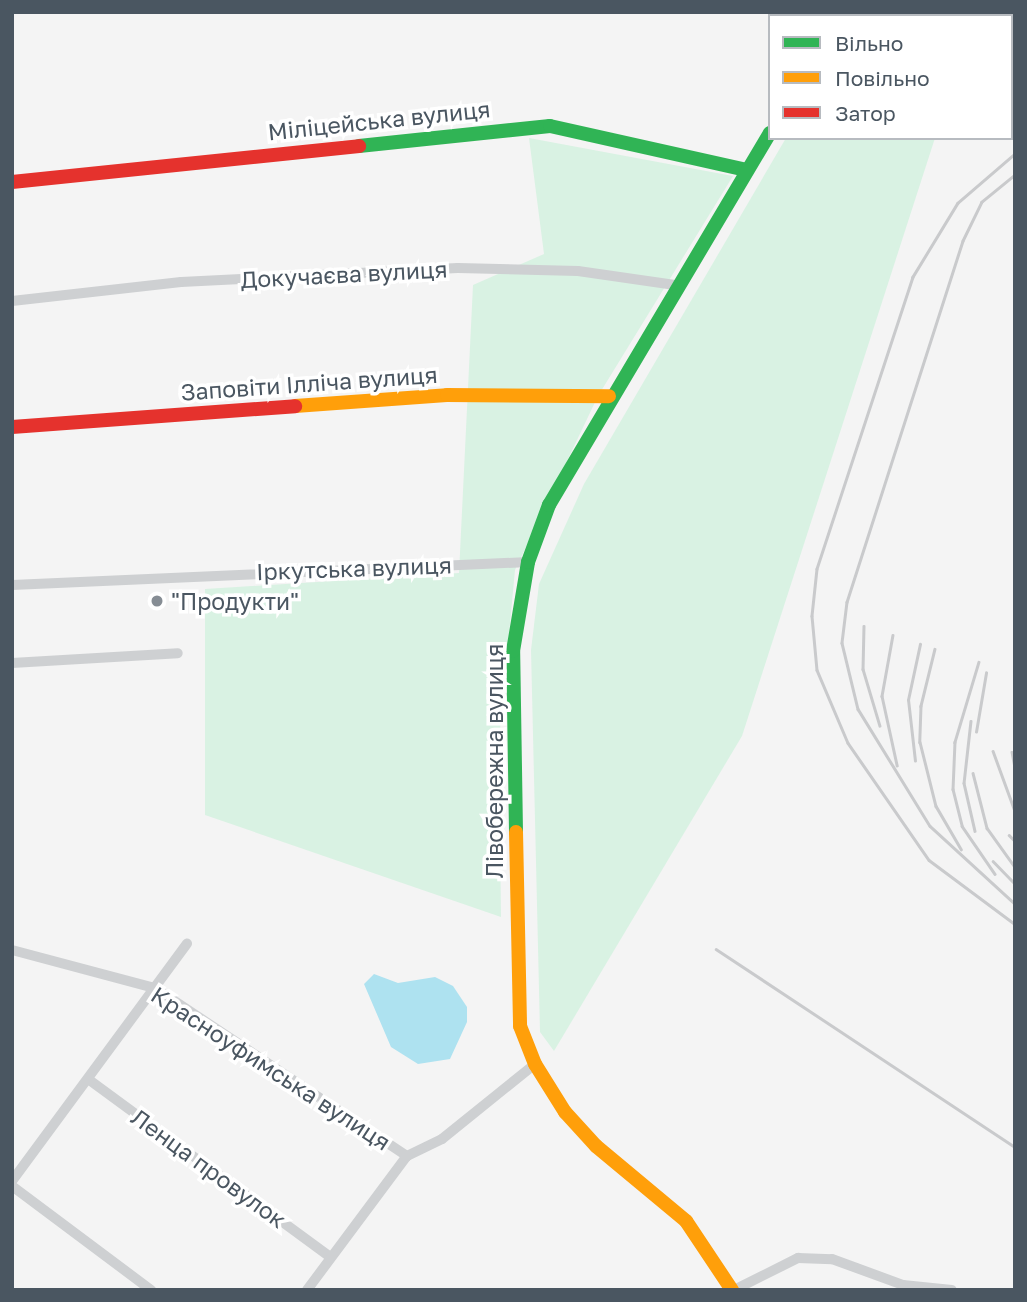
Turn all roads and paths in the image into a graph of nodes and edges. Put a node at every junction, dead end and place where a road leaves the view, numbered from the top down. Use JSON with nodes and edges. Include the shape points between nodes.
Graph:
{"nodes":[{"id":1,"x":768,"y":136,"type":"edge"},
{"id":2,"x":747,"y":170,"type":"junction"},
{"id":3,"x":12,"y":182,"type":"edge"},
{"id":4,"x":675,"y":285,"type":"junction"},
{"id":5,"x":12,"y":301,"type":"edge"},
{"id":6,"x":609,"y":396,"type":"junction"},
{"id":7,"x":12,"y":427,"type":"edge"},
{"id":8,"x":528,"y":562,"type":"junction"},
{"id":9,"x":12,"y":585,"type":"edge"},
{"id":10,"x":178,"y":653,"type":"dead end"},
{"id":11,"x":12,"y":663,"type":"edge"},
{"id":12,"x":187,"y":944,"type":"dead end"},
{"id":13,"x":12,"y":950,"type":"edge"},
{"id":14,"x":155,"y":988,"type":"junction"},
{"id":15,"x":535,"y":1064,"type":"junction"},
{"id":16,"x":88,"y":1079,"type":"junction"},
{"id":17,"x":407,"y":1156,"type":"junction"},
{"id":18,"x":12,"y":1184,"type":"edge"},
{"id":19,"x":330,"y":1257,"type":"junction"},
{"id":20,"x":151,"y":1290,"type":"edge"},
{"id":21,"x":307,"y":1290,"type":"edge"},
{"id":22,"x":733,"y":1290,"type":"edge"},
{"id":23,"x":952,"y":1290,"type":"edge"}],
"edges":[{"from":1,"to":2,"type":"street","name":"Лівобережна вулиця"},
{"from":2,"to":3,"type":"street","name":"Міліцейська вулиця","via":[[550,126]]},
{"from":2,"to":4,"type":"street","name":"Лівобережна вулиця"},
{"from":4,"to":5,"type":"street","name":"Докучаєва вулиця","via":[[578,271],[458,268],[169,283]]},
{"from":4,"to":6,"type":"street","name":"Лівобережна вулиця"},
{"from":6,"to":7,"type":"street","name":"Заповіти Ілліча вулиця","via":[[447,396]]},
{"from":6,"to":8,"type":"street","name":"Лівобережна вулиця","via":[[549,505]]},
{"from":8,"to":9,"type":"street","name":"Іркутська вулиця"},
{"from":8,"to":15,"type":"street","name":"Лівобережна вулиця","via":[[513,651],[520,1026]]},
{"from":10,"to":11,"type":"street"},
{"from":12,"to":14,"type":"street"},
{"from":13,"to":14,"type":"street","name":"Красноуфимська вулиця"},
{"from":14,"to":16,"type":"street"},
{"from":14,"to":17,"type":"street","name":"Красноуфимська вулиця"},
{"from":15,"to":17,"type":"street","via":[[442,1139]]},
{"from":15,"to":22,"type":"street","name":"Лівобережна вулиця","via":[[565,1112],[596,1146],[686,1221]]},
{"from":16,"to":18,"type":"street"},
{"from":16,"to":19,"type":"street","name":"Ленца провулок"},
{"from":17,"to":19,"type":"street"},
{"from":18,"to":20,"type":"street"},
{"from":19,"to":21,"type":"street"},
{"from":22,"to":23,"type":"street","via":[[799,1258],[832,1259],[903,1285]]}]}
